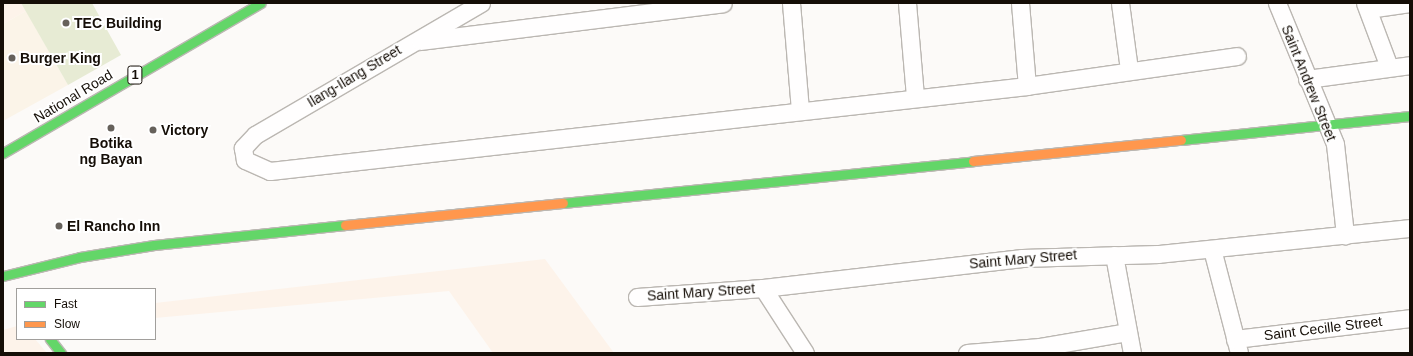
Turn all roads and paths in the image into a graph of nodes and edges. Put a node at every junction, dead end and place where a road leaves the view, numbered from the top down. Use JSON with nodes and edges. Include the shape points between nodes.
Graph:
{"nodes":[{"id":1,"x":261,"y":3,"type":"edge"},
{"id":2,"x":723,"y":3,"type":"edge"},
{"id":3,"x":791,"y":3,"type":"edge"},
{"id":4,"x":907,"y":3,"type":"edge"},
{"id":5,"x":1020,"y":3,"type":"edge"},
{"id":6,"x":1120,"y":3,"type":"edge"},
{"id":7,"x":1277,"y":3,"type":"edge"},
{"id":8,"x":1410,"y":3,"type":"edge"},
{"id":9,"x":479,"y":4,"type":"edge"},
{"id":10,"x":1366,"y":6,"type":"edge"},
{"id":11,"x":485,"y":32,"type":"junction"},
{"id":12,"x":411,"y":42,"type":"junction"},
{"id":13,"x":1237,"y":56,"type":"dead end"},
{"id":14,"x":1410,"y":65,"type":"edge"},
{"id":15,"x":1389,"y":67,"type":"junction"},
{"id":16,"x":1129,"y":70,"type":"junction"},
{"id":17,"x":1307,"y":79,"type":"junction"},
{"id":18,"x":1027,"y":86,"type":"junction"},
{"id":19,"x":915,"y":98,"type":"junction"},
{"id":20,"x":800,"y":110,"type":"junction"},
{"id":21,"x":1410,"y":116,"type":"edge"},
{"id":22,"x":1325,"y":125,"type":"junction"},
{"id":23,"x":3,"y":153,"type":"edge"},
{"id":24,"x":1410,"y":228,"type":"edge"},
{"id":25,"x":1345,"y":235,"type":"junction"},
{"id":26,"x":1212,"y":249,"type":"junction"},
{"id":27,"x":1114,"y":255,"type":"junction"},
{"id":28,"x":6,"y":272,"type":"edge"},
{"id":29,"x":16,"y":284,"type":"dead end"},
{"id":30,"x":763,"y":288,"type":"junction"},
{"id":31,"x":637,"y":297,"type":"dead end"},
{"id":32,"x":1410,"y":318,"type":"edge"},
{"id":33,"x":1127,"y":332,"type":"junction"},
{"id":34,"x":51,"y":340,"type":"edge"},
{"id":35,"x":1237,"y":346,"type":"edge"},
{"id":36,"x":1041,"y":350,"type":"edge"},
{"id":37,"x":62,"y":353,"type":"edge"},
{"id":38,"x":805,"y":353,"type":"edge"},
{"id":39,"x":966,"y":353,"type":"edge"},
{"id":40,"x":1132,"y":353,"type":"edge"}],
"edges":[{"from":1,"to":23,"type":"main road","name":"National Road","number":"1"},
{"from":2,"to":11,"type":"street"},
{"from":3,"to":20,"type":"street"},
{"from":4,"to":19,"type":"street"},
{"from":5,"to":18,"type":"street"},
{"from":6,"to":16,"type":"street"},
{"from":7,"to":17,"type":"street","name":"Saint Andrew Street"},
{"from":8,"to":10,"type":"street"},
{"from":9,"to":11,"type":"street"},
{"from":9,"to":12,"type":"street","name":"Ilang-Ilang Street"},
{"from":10,"to":15,"type":"street"},
{"from":11,"to":12,"type":"street"},
{"from":12,"to":20,"type":"street","name":"Ilang-Ilang Street","via":[[255,135],[243,148],[245,160],[270,170]]},
{"from":13,"to":16,"type":"street"},
{"from":14,"to":15,"type":"street"},
{"from":15,"to":17,"type":"street"},
{"from":16,"to":18,"type":"street"},
{"from":17,"to":22,"type":"street","name":"Saint Andrew Street"},
{"from":18,"to":19,"type":"street"},
{"from":19,"to":20,"type":"street"},
{"from":21,"to":22,"type":"main road"},
{"from":22,"to":25,"type":"street","name":"Saint Andrew Street","via":[[1335,144]]},
{"from":22,"to":28,"type":"main road","via":[[154,245]]},
{"from":24,"to":25,"type":"street","name":"Saint Mary Street"},
{"from":25,"to":26,"type":"street","name":"Saint Mary Street"},
{"from":26,"to":27,"type":"street","name":"Saint Mary Street"},
{"from":26,"to":35,"type":"street"},
{"from":27,"to":30,"type":"street","name":"Saint Mary Street","via":[[1022,258]]},
{"from":27,"to":33,"type":"street"},
{"from":28,"to":29,"type":"main road"},
{"from":30,"to":31,"type":"street","name":"Saint Mary Street"},
{"from":30,"to":38,"type":"street"},
{"from":32,"to":35,"type":"street","name":"Saint Cecille Street"},
{"from":33,"to":36,"type":"street"},
{"from":33,"to":40,"type":"street"},
{"from":34,"to":37,"type":"main road"},
{"from":36,"to":39,"type":"street"}]}
